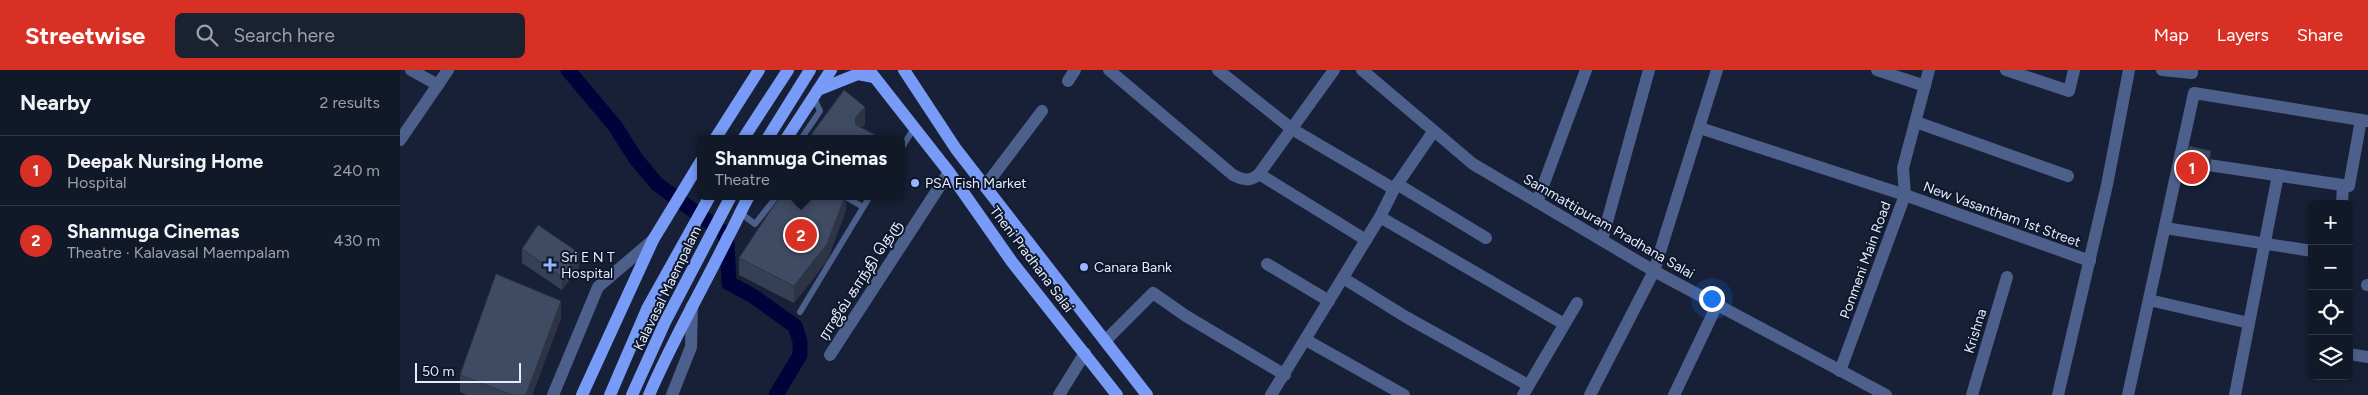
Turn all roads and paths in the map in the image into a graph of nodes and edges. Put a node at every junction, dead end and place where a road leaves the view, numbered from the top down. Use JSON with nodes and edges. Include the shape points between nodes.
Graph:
{"nodes":[{"id":1,"x":411,"y":70,"type":"edge"},
{"id":2,"x":448,"y":70,"type":"edge"},
{"id":3,"x":745,"y":70,"type":"edge"},
{"id":4,"x":760,"y":70,"type":"edge"},
{"id":5,"x":788,"y":70,"type":"edge"},
{"id":6,"x":810,"y":70,"type":"edge"},
{"id":7,"x":831,"y":70,"type":"edge"},
{"id":8,"x":904,"y":70,"type":"edge"},
{"id":9,"x":1109,"y":70,"type":"edge"},
{"id":10,"x":1218,"y":70,"type":"edge"},
{"id":11,"x":1334,"y":70,"type":"edge"},
{"id":12,"x":1362,"y":70,"type":"edge"},
{"id":13,"x":1586,"y":70,"type":"edge"},
{"id":14,"x":1649,"y":70,"type":"edge"},
{"id":15,"x":1717,"y":70,"type":"edge"},
{"id":16,"x":1877,"y":70,"type":"edge"},
{"id":17,"x":1930,"y":70,"type":"edge"},
{"id":18,"x":2006,"y":70,"type":"edge"},
{"id":19,"x":2074,"y":70,"type":"edge"},
{"id":20,"x":2129,"y":70,"type":"edge"},
{"id":21,"x":2162,"y":70,"type":"edge"},
{"id":22,"x":2192,"y":70,"type":"edge"},
{"id":23,"x":872,"y":74,"type":"edge"},
{"id":24,"x":438,"y":85,"type":"junction"},
{"id":25,"x":1925,"y":86,"type":"junction"},
{"id":26,"x":748,"y":87,"type":"junction"},
{"id":27,"x":815,"y":93,"type":"junction"},
{"id":28,"x":1042,"y":111,"type":"dead end"},
{"id":29,"x":2364,"y":121,"type":"edge"},
{"id":30,"x":1916,"y":122,"type":"junction"},
{"id":31,"x":915,"y":127,"type":"junction"},
{"id":32,"x":1700,"y":128,"type":"junction"},
{"id":33,"x":1292,"y":129,"type":"junction"},
{"id":34,"x":1433,"y":132,"type":"junction"},
{"id":35,"x":718,"y":135,"type":"edge"},
{"id":36,"x":746,"y":135,"type":"edge"},
{"id":37,"x":769,"y":135,"type":"edge"},
{"id":38,"x":789,"y":135,"type":"edge"},
{"id":39,"x":804,"y":135,"type":"edge"},
{"id":40,"x":400,"y":140,"type":"edge"},
{"id":41,"x":905,"y":143,"type":"edge"},
{"id":42,"x":2180,"y":160,"type":"junction"},
{"id":43,"x":697,"y":167,"type":"edge"},
{"id":44,"x":949,"y":172,"type":"junction"},
{"id":45,"x":1259,"y":174,"type":"junction"},
{"id":46,"x":2278,"y":175,"type":"junction"},
{"id":47,"x":2068,"y":176,"type":"dead end"},
{"id":48,"x":986,"y":185,"type":"junction"},
{"id":49,"x":2343,"y":185,"type":"junction"},
{"id":50,"x":1396,"y":187,"type":"junction"},
{"id":51,"x":1905,"y":195,"type":"junction"},
{"id":52,"x":708,"y":200,"type":"edge"},
{"id":53,"x":729,"y":200,"type":"edge"},
{"id":54,"x":746,"y":200,"type":"edge"},
{"id":55,"x":775,"y":200,"type":"edge"},
{"id":56,"x":851,"y":200,"type":"edge"},
{"id":57,"x":867,"y":200,"type":"edge"},
{"id":58,"x":2342,"y":200,"type":"edge"},
{"id":59,"x":1537,"y":202,"type":"junction"},
{"id":60,"x":863,"y":207,"type":"junction"},
{"id":61,"x":739,"y":212,"type":"junction"},
{"id":62,"x":1380,"y":217,"type":"junction"},
{"id":63,"x":2165,"y":228,"type":"junction"},
{"id":64,"x":1486,"y":238,"type":"dead end"},
{"id":65,"x":653,"y":240,"type":"junction"},
{"id":66,"x":1366,"y":240,"type":"junction"},
{"id":67,"x":1602,"y":240,"type":"junction"},
{"id":68,"x":2265,"y":242,"type":"junction"},
{"id":69,"x":2308,"y":250,"type":"edge"},
{"id":70,"x":2090,"y":261,"type":"junction"},
{"id":71,"x":1267,"y":264,"type":"dead end"},
{"id":72,"x":1654,"y":271,"type":"junction"},
{"id":73,"x":2007,"y":277,"type":"dead end"},
{"id":74,"x":1343,"y":278,"type":"junction"},
{"id":75,"x":2149,"y":300,"type":"junction"},
{"id":76,"x":1330,"y":301,"type":"junction"},
{"id":77,"x":1577,"y":303,"type":"dead end"},
{"id":78,"x":1717,"y":305,"type":"junction"},
{"id":79,"x":692,"y":306,"type":"junction"},
{"id":80,"x":800,"y":312,"type":"dead end"},
{"id":81,"x":2249,"y":323,"type":"junction"},
{"id":82,"x":1564,"y":324,"type":"junction"},
{"id":83,"x":1306,"y":340,"type":"junction"},
{"id":84,"x":1105,"y":341,"type":"junction"},
{"id":85,"x":1085,"y":354,"type":"junction"},
{"id":86,"x":830,"y":355,"type":"dead end"},
{"id":87,"x":2353,"y":355,"type":"edge"},
{"id":88,"x":2368,"y":357,"type":"edge"},
{"id":89,"x":1840,"y":371,"type":"junction"},
{"id":90,"x":1285,"y":375,"type":"junction"},
{"id":91,"x":1525,"y":390,"type":"edge"},
{"id":92,"x":553,"y":395,"type":"edge"},
{"id":93,"x":582,"y":395,"type":"edge"},
{"id":94,"x":610,"y":395,"type":"edge"},
{"id":95,"x":632,"y":395,"type":"edge"},
{"id":96,"x":648,"y":395,"type":"edge"},
{"id":97,"x":672,"y":395,"type":"edge"},
{"id":98,"x":1059,"y":395,"type":"edge"},
{"id":99,"x":1117,"y":395,"type":"edge"},
{"id":100,"x":1147,"y":395,"type":"edge"},
{"id":101,"x":1272,"y":395,"type":"edge"},
{"id":102,"x":1404,"y":395,"type":"edge"},
{"id":103,"x":1590,"y":395,"type":"edge"},
{"id":104,"x":1674,"y":395,"type":"edge"},
{"id":105,"x":1886,"y":395,"type":"edge"},
{"id":106,"x":1972,"y":395,"type":"edge"},
{"id":107,"x":2058,"y":395,"type":"edge"},
{"id":108,"x":2128,"y":395,"type":"edge"},
{"id":109,"x":2235,"y":395,"type":"edge"}],
"edges":[{"from":1,"to":24,"type":"street"},
{"from":2,"to":24,"type":"street"},
{"from":3,"to":26,"type":"main road"},
{"from":4,"to":26,"type":"main road"},
{"from":5,"to":36,"type":"main road"},
{"from":6,"to":37,"type":"main road"},
{"from":7,"to":27,"type":"main road"},
{"from":8,"to":48,"type":"main road","name":"Theni Pradhana Salai","via":[[956,149]]},
{"from":9,"to":45,"type":"street","via":[[1233,175],[1245,180],[1254,179]]},
{"from":10,"to":33,"type":"street"},
{"from":11,"to":33,"type":"street"},
{"from":12,"to":34,"type":"street","name":"Sammattipuram Pradhana Salai"},
{"from":13,"to":59,"type":"street"},
{"from":14,"to":67,"type":"street"},
{"from":15,"to":32,"type":"street"},
{"from":16,"to":25,"type":"street"},
{"from":17,"to":25,"type":"street","name":"Ponmeni Main Road"},
{"from":18,"to":19,"type":"street","via":[[2070,91]]},
{"from":20,"to":70,"type":"street"},
{"from":21,"to":22,"type":"street","via":[[2192,73]]},
{"from":23,"to":27,"type":"main road","via":[[858,74]]},
{"from":23,"to":31,"type":"main road","name":"Theni Pradhana Salai"},
{"from":24,"to":40,"type":"street"},
{"from":25,"to":30,"type":"street","name":"Ponmeni Main Road"},
{"from":26,"to":35,"type":"main road"},
{"from":27,"to":38,"type":"main road"},
{"from":27,"to":39,"type":"lane","via":[[820,111]]},
{"from":28,"to":48,"type":"street"},
{"from":29,"to":42,"type":"street","via":[[2194,93]]},
{"from":29,"to":49,"type":"street","via":[[2349,186]]},
{"from":30,"to":47,"type":"street"},
{"from":30,"to":51,"type":"street","name":"Ponmeni Main Road","via":[[1903,168]]},
{"from":31,"to":41,"type":"lane"},
{"from":31,"to":44,"type":"main road","name":"Theni Pradhana Salai"},
{"from":32,"to":51,"type":"street","name":"New Vasantham 1st Street"},
{"from":32,"to":72,"type":"street"},
{"from":33,"to":45,"type":"street"},
{"from":33,"to":50,"type":"street"},
{"from":34,"to":50,"type":"street"},
{"from":34,"to":59,"type":"street","name":"Sammattipuram Pradhana Salai","via":[[1473,164]]},
{"from":42,"to":46,"type":"street"},
{"from":42,"to":63,"type":"street"},
{"from":43,"to":65,"type":"main road"},
{"from":44,"to":85,"type":"main road","name":"Theni Pradhana Salai","via":[[1012,262]]},
{"from":44,"to":86,"type":"street","name":"ராஜீவ் காந்தி தெரு"},
{"from":45,"to":66,"type":"street"},
{"from":46,"to":49,"type":"street"},
{"from":46,"to":68,"type":"street"},
{"from":48,"to":84,"type":"main road","name":"Theni Pradhana Salai"},
{"from":49,"to":58,"type":"street"},
{"from":50,"to":62,"type":"street"},
{"from":50,"to":64,"type":"street"},
{"from":51,"to":70,"type":"street","name":"New Vasantham 1st Street"},
{"from":51,"to":89,"type":"street","name":"Ponmeni Main Road"},
{"from":52,"to":94,"type":"main road","name":"Kalavasal Maempalam","via":[[647,309]]},
{"from":53,"to":95,"type":"main road","name":"Kalavasal Maempalam"},
{"from":54,"to":61,"type":"main road"},
{"from":55,"to":61,"type":"lane","via":[[756,224]]},
{"from":56,"to":60,"type":"lane"},
{"from":57,"to":60,"type":"lane"},
{"from":59,"to":67,"type":"street","name":"Sammattipuram Pradhana Salai"},
{"from":60,"to":80,"type":"lane"},
{"from":61,"to":79,"type":"main road"},
{"from":62,"to":66,"type":"street"},
{"from":62,"to":82,"type":"street"},
{"from":63,"to":68,"type":"street"},
{"from":63,"to":75,"type":"street"},
{"from":65,"to":92,"type":"street","via":[[598,287]]},
{"from":65,"to":93,"type":"main road"},
{"from":66,"to":74,"type":"street"},
{"from":67,"to":72,"type":"street","name":"Sammattipuram Pradhana Salai"},
{"from":68,"to":69,"type":"street"},
{"from":68,"to":81,"type":"street"},
{"from":70,"to":107,"type":"street"},
{"from":71,"to":76,"type":"street"},
{"from":72,"to":78,"type":"street","name":"Sammattipuram Pradhana Salai"},
{"from":72,"to":103,"type":"street"},
{"from":73,"to":106,"type":"street","name":"Krishna"},
{"from":74,"to":76,"type":"street"},
{"from":74,"to":91,"type":"street"},
{"from":75,"to":81,"type":"street"},
{"from":75,"to":108,"type":"street"},
{"from":76,"to":83,"type":"street"},
{"from":77,"to":82,"type":"street"},
{"from":78,"to":89,"type":"street","name":"Sammattipuram Pradhana Salai"},
{"from":78,"to":104,"type":"street"},
{"from":79,"to":96,"type":"main road"},
{"from":79,"to":97,"type":"street","via":[[691,347]]},
{"from":81,"to":109,"type":"street"},
{"from":82,"to":91,"type":"street"},
{"from":83,"to":90,"type":"street"},
{"from":83,"to":102,"type":"street"},
{"from":84,"to":90,"type":"street","via":[[1154,293],[1186,316]]},
{"from":84,"to":100,"type":"main road","name":"Theni Pradhana Salai"},
{"from":85,"to":98,"type":"street"},
{"from":85,"to":99,"type":"main road","name":"Theni Pradhana Salai"},
{"from":87,"to":88,"type":"street"},
{"from":89,"to":105,"type":"street","name":"Sammattipuram Pradhana Salai"},
{"from":90,"to":101,"type":"street"}]}
